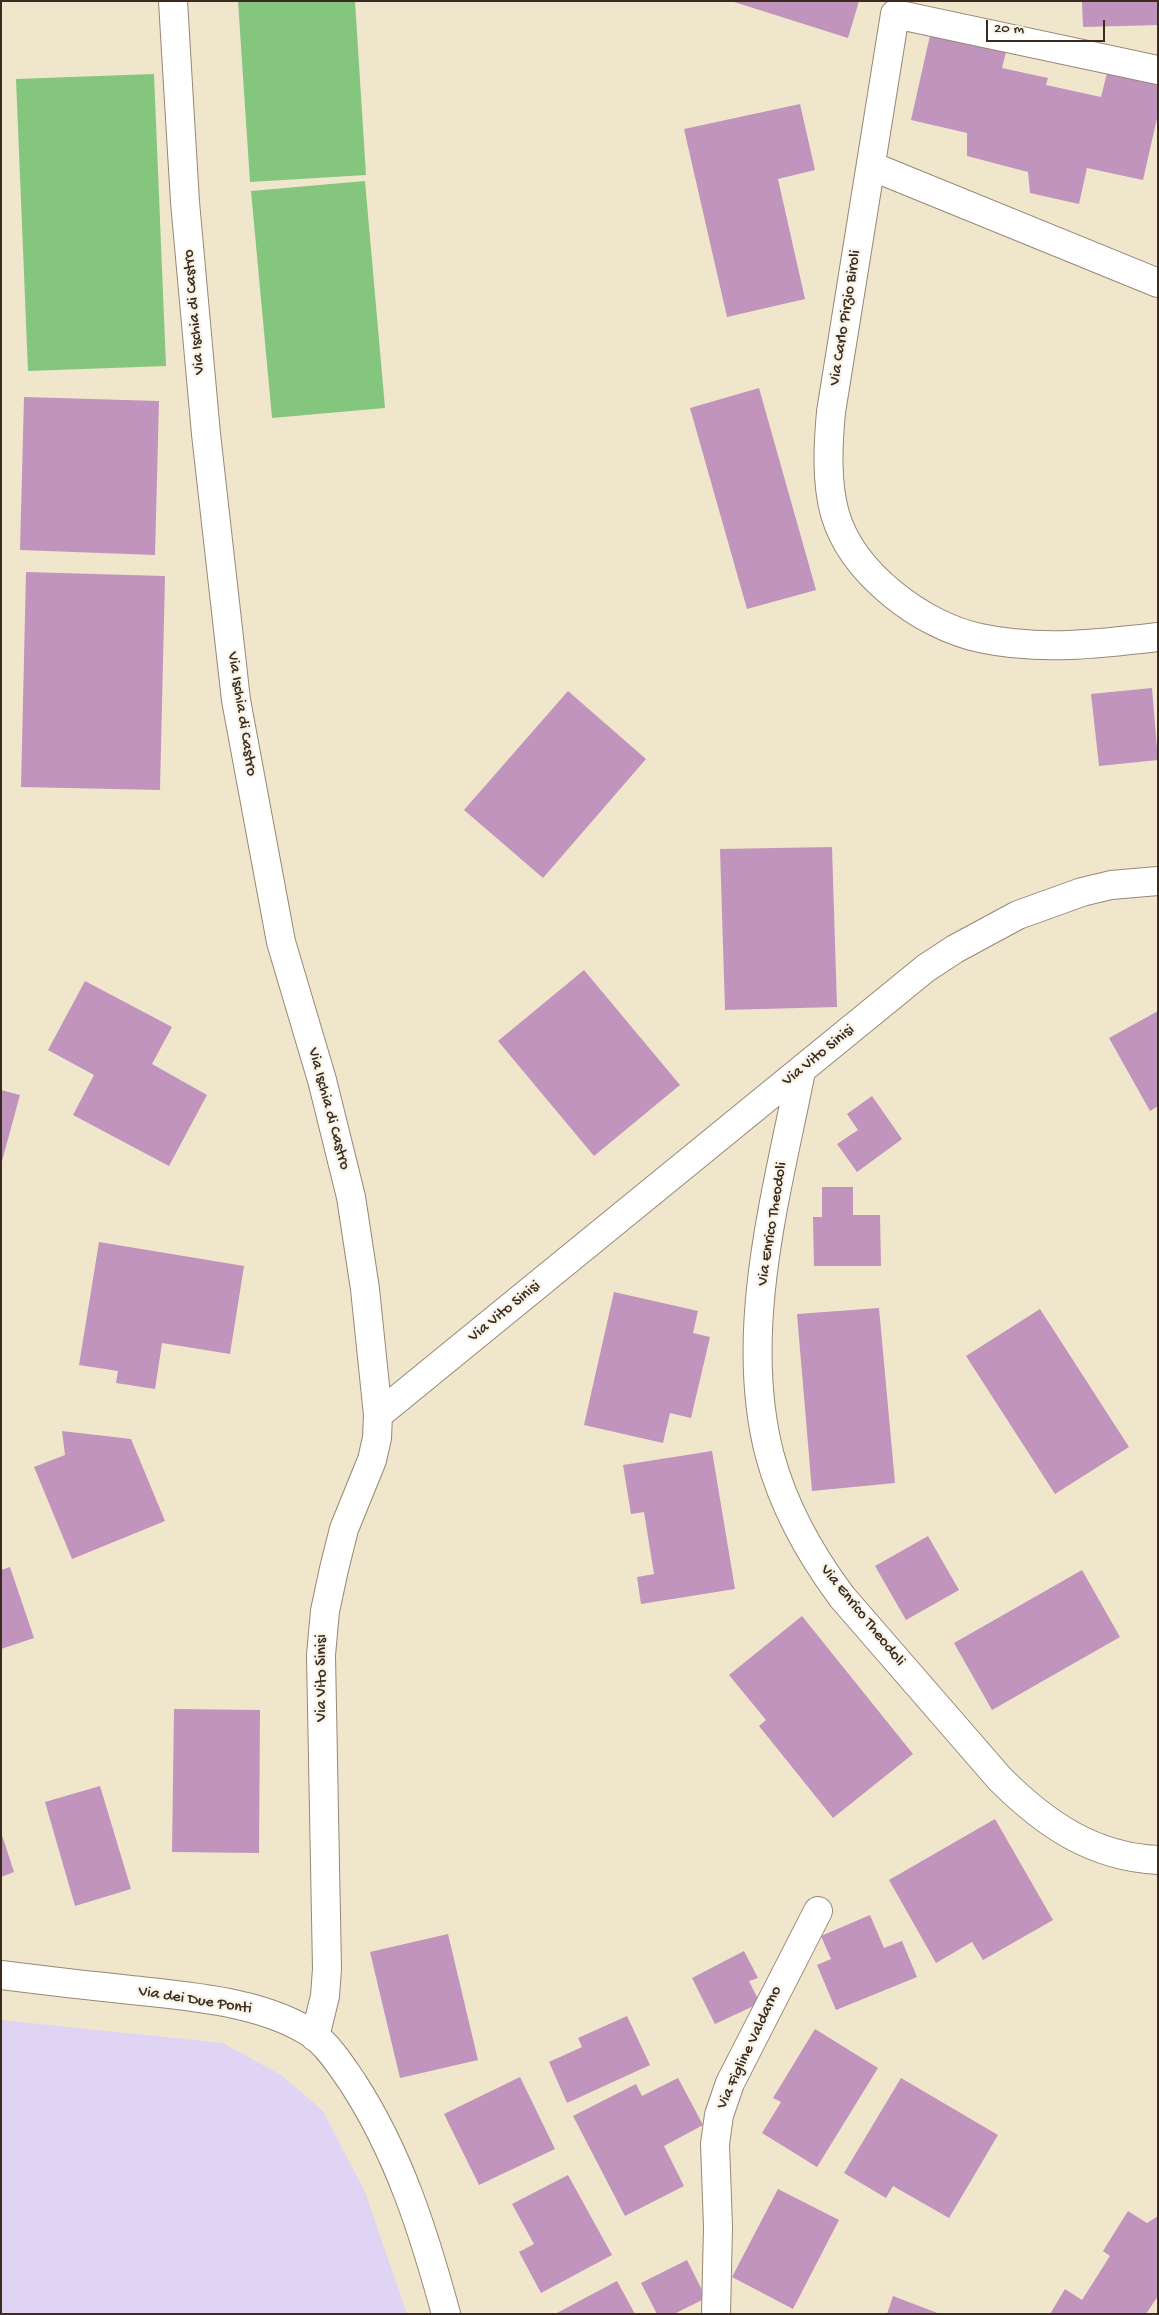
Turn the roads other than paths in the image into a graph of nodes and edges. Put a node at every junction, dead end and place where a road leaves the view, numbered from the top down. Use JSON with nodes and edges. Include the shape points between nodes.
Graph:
{"nodes":[{"id":1,"x":173,"y":1,"type":"edge"},
{"id":2,"x":1158,"y":70,"type":"edge"},
{"id":3,"x":871,"y":166,"type":"junction"},
{"id":4,"x":1158,"y":284,"type":"edge"},
{"id":5,"x":1158,"y":637,"type":"edge"},
{"id":6,"x":1158,"y":881,"type":"edge"},
{"id":7,"x":801,"y":1071,"type":"junction"},
{"id":8,"x":378,"y":1415,"type":"junction"},
{"id":9,"x":1158,"y":1860,"type":"edge"},
{"id":10,"x":818,"y":1911,"type":"dead end"},
{"id":11,"x":1,"y":1975,"type":"edge"},
{"id":12,"x":315,"y":2037,"type":"junction"},
{"id":13,"x":446,"y":2314,"type":"edge"},
{"id":14,"x":716,"y":2314,"type":"edge"}],
"edges":[{"from":1,"to":8,"type":"street","name":"Via Ischia di Castro","via":[[185,202],[204,414],[236,700],[282,942],[322,1080],[351,1197],[365,1289]]},
{"from":2,"to":3,"type":"street","name":"Via Carlo Pirzio Biroli","via":[[895,14]]},
{"from":3,"to":4,"type":"street"},
{"from":3,"to":5,"type":"street","name":"Via Carlo Pirzio Biroli","via":[[829,432],[833,504],[852,548],[876,580],[903,602],[945,626],[979,638],[1056,646]]},
{"from":6,"to":7,"type":"street","name":"Via Vito Sinisi","via":[[1111,885],[1082,892],[1018,915],[985,932],[926,968]]},
{"from":7,"to":8,"type":"street","name":"Via Vito Sinisi"},
{"from":7,"to":9,"type":"street","name":"Via Enrico Theodoli","via":[[764,1258],[758,1336],[759,1375],[770,1456],[794,1520],[824,1573],[842,1597],[1022,1801],[1068,1834],[1094,1847],[1130,1858]]},
{"from":8,"to":12,"type":"street","name":"Via Vito Sinisi","via":[[372,1460],[344,1529],[325,1611],[321,1655],[327,1970]]},
{"from":10,"to":14,"type":"street","name":"Via Figline Valdarno","via":[[730,2083],[719,2114],[715,2144],[718,2227]]},
{"from":11,"to":12,"type":"street","name":"Via dei Due Ponti","via":[[201,1998],[264,2012]]},
{"from":12,"to":13,"type":"street","name":"Via dei Due Ponti","via":[[357,2090],[396,2161],[414,2208]]}]}
